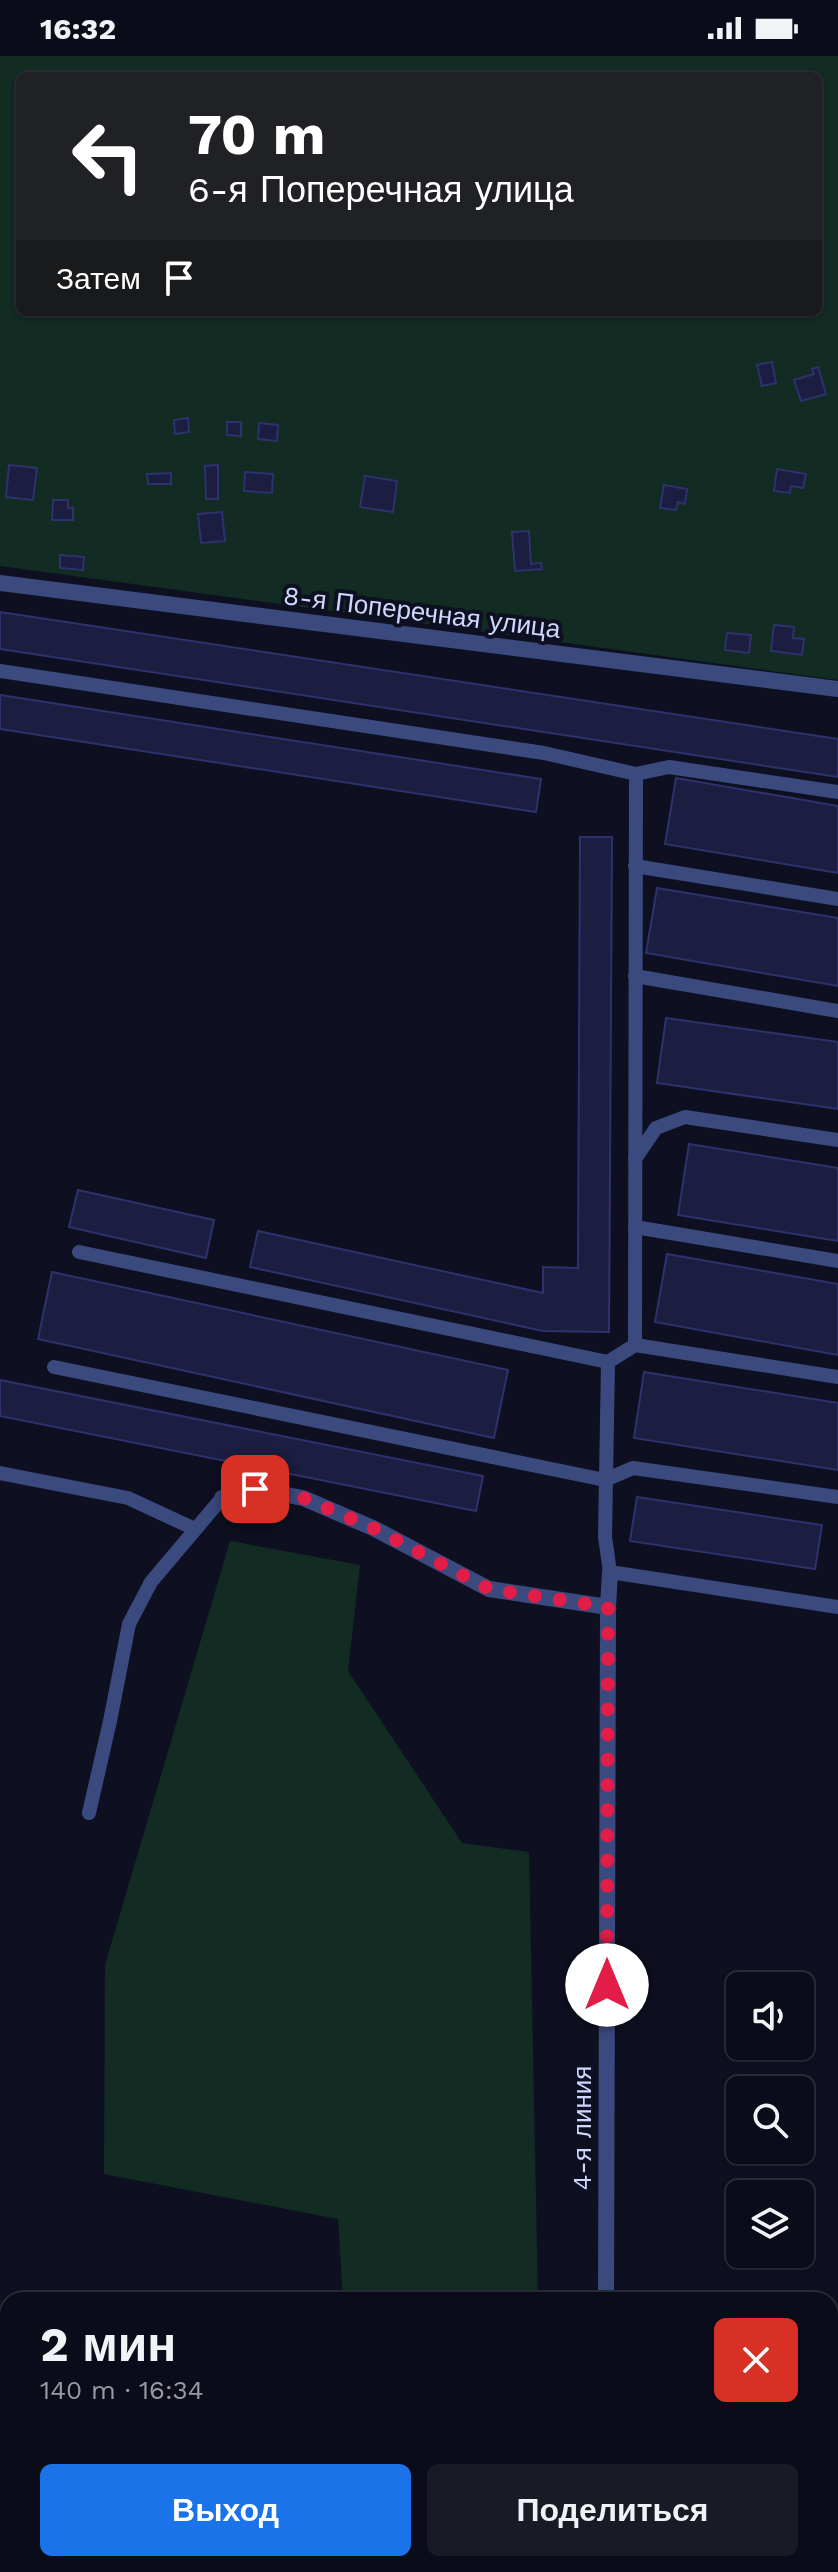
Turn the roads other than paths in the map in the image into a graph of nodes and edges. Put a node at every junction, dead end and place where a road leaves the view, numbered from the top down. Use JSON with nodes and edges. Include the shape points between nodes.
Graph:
{"nodes":[{"id":1,"x":0,"y":583,"type":"edge"},
{"id":2,"x":0,"y":671,"type":"edge"},
{"id":3,"x":838,"y":689,"type":"edge"},
{"id":4,"x":636,"y":774,"type":"junction"},
{"id":5,"x":838,"y":792,"type":"edge"},
{"id":6,"x":635,"y":866,"type":"junction"},
{"id":7,"x":838,"y":899,"type":"edge"},
{"id":8,"x":635,"y":976,"type":"junction"},
{"id":9,"x":838,"y":1011,"type":"edge"},
{"id":10,"x":838,"y":1140,"type":"edge"},
{"id":11,"x":635,"y":1159,"type":"junction"},
{"id":12,"x":635,"y":1227,"type":"junction"},
{"id":13,"x":79,"y":1252,"type":"dead end"},
{"id":14,"x":838,"y":1261,"type":"edge"},
{"id":15,"x":635,"y":1345,"type":"junction"},
{"id":16,"x":608,"y":1362,"type":"junction"},
{"id":17,"x":54,"y":1367,"type":"dead end"},
{"id":18,"x":838,"y":1377,"type":"edge"},
{"id":19,"x":0,"y":1473,"type":"edge"},
{"id":20,"x":605,"y":1480,"type":"junction"},
{"id":21,"x":838,"y":1497,"type":"edge"},
{"id":22,"x":222,"y":1498,"type":"joint"},
{"id":23,"x":195,"y":1529,"type":"junction"},
{"id":24,"x":610,"y":1572,"type":"junction"},
{"id":25,"x":608,"y":1607,"type":"junction"},
{"id":26,"x":838,"y":1607,"type":"edge"},
{"id":27,"x":89,"y":1813,"type":"dead end"},
{"id":28,"x":606,"y":2292,"type":"edge"}],
"edges":[{"from":1,"to":3,"type":"street","name":"8-я Поперечная улица"},
{"from":2,"to":4,"type":"lane","via":[[544,753]]},
{"from":4,"to":5,"type":"lane","via":[[669,767]]},
{"from":4,"to":6,"type":"lane"},
{"from":6,"to":7,"type":"lane"},
{"from":6,"to":8,"type":"lane"},
{"from":8,"to":9,"type":"lane"},
{"from":8,"to":11,"type":"lane"},
{"from":10,"to":11,"type":"lane","via":[[685,1117],[656,1128]]},
{"from":11,"to":12,"type":"lane"},
{"from":12,"to":14,"type":"lane"},
{"from":12,"to":15,"type":"lane"},
{"from":13,"to":16,"type":"lane"},
{"from":15,"to":16,"type":"lane"},
{"from":15,"to":18,"type":"lane"},
{"from":16,"to":20,"type":"lane"},
{"from":17,"to":20,"type":"lane"},
{"from":19,"to":23,"type":"lane","via":[[128,1498]]},
{"from":20,"to":21,"type":"lane","via":[[633,1468]]},
{"from":20,"to":24,"type":"lane"},
{"from":22,"to":23,"type":"lane"},
{"from":22,"to":25,"type":"street","via":[[255,1489],[303,1498],[489,1589]]},
{"from":23,"to":27,"type":"lane","via":[[151,1582],[129,1624]]},
{"from":24,"to":25,"type":"street","name":"4-я линия"},
{"from":24,"to":26,"type":"lane"},
{"from":25,"to":28,"type":"street","name":"4-я линия"}]}
